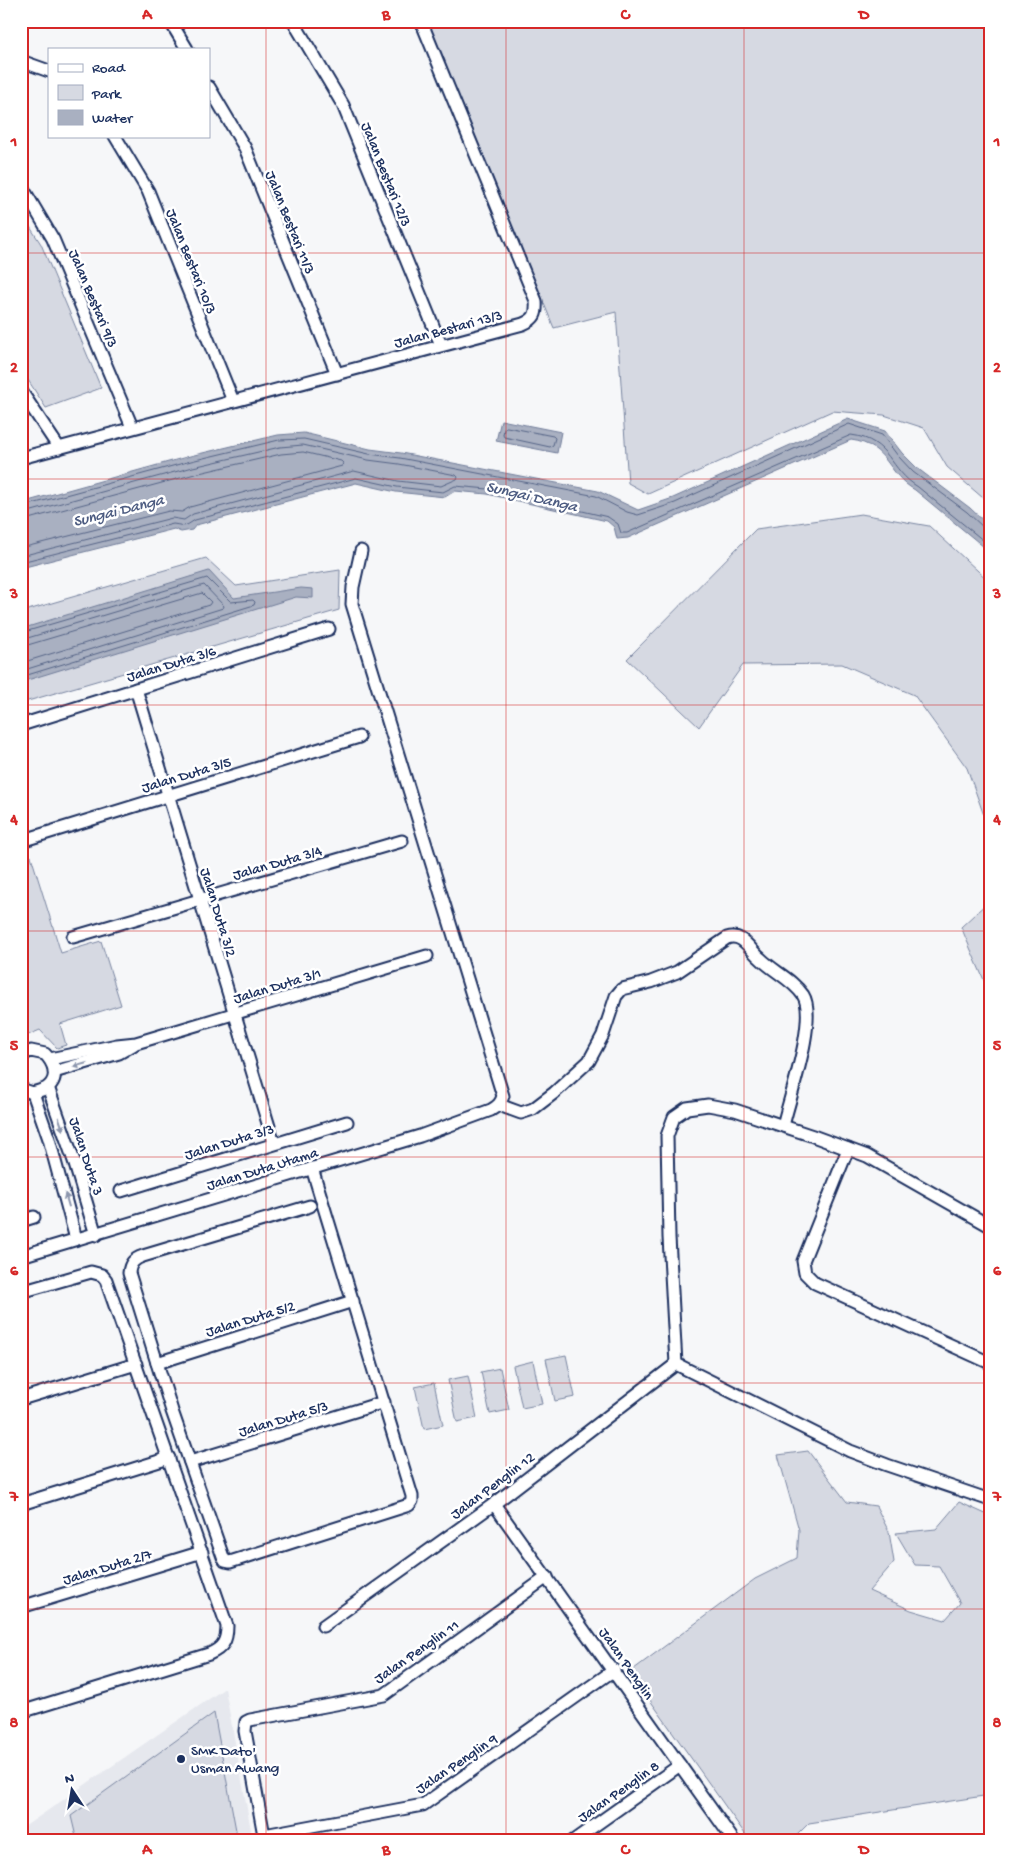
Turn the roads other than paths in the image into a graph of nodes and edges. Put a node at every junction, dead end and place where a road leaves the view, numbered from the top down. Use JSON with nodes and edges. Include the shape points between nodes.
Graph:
{"nodes":[{"id":1,"x":170,"y":21,"type":"edge"},
{"id":2,"x":293,"y":21,"type":"edge"},
{"id":3,"x":421,"y":21,"type":"edge"},
{"id":4,"x":185,"y":48,"type":"edge"},
{"id":5,"x":21,"y":61,"type":"edge"},
{"id":6,"x":48,"y":71,"type":"edge"},
{"id":7,"x":210,"y":88,"type":"edge"},
{"id":8,"x":116,"y":138,"type":"edge"},
{"id":9,"x":21,"y":185,"type":"edge"},
{"id":10,"x":441,"y":345,"type":"junction"},
{"id":11,"x":337,"y":374,"type":"junction"},
{"id":12,"x":21,"y":391,"type":"edge"},
{"id":13,"x":233,"y":401,"type":"junction"},
{"id":14,"x":132,"y":427,"type":"junction"},
{"id":15,"x":59,"y":448,"type":"junction"},
{"id":16,"x":21,"y":458,"type":"edge"},
{"id":17,"x":361,"y":551,"type":"dead end"},
{"id":18,"x":329,"y":629,"type":"dead end"},
{"id":19,"x":136,"y":689,"type":"junction"},
{"id":20,"x":21,"y":725,"type":"edge"},
{"id":21,"x":359,"y":736,"type":"dead end"},
{"id":22,"x":168,"y":795,"type":"junction"},
{"id":23,"x":402,"y":840,"type":"dead end"},
{"id":24,"x":21,"y":841,"type":"edge"},
{"id":25,"x":200,"y":900,"type":"junction"},
{"id":26,"x":73,"y":937,"type":"dead end"},
{"id":27,"x":427,"y":956,"type":"dead end"},
{"id":28,"x":234,"y":1014,"type":"junction"},
{"id":29,"x":136,"y":1043,"type":"junction"},
{"id":30,"x":21,"y":1055,"type":"edge"},
{"id":31,"x":50,"y":1059,"type":"junction"},
{"id":32,"x":54,"y":1072,"type":"junction"},
{"id":33,"x":48,"y":1087,"type":"junction"},
{"id":34,"x":21,"y":1089,"type":"edge"},
{"id":35,"x":33,"y":1093,"type":"junction"},
{"id":36,"x":501,"y":1100,"type":"junction"},
{"id":37,"x":347,"y":1122,"type":"dead end"},
{"id":38,"x":784,"y":1126,"type":"junction"},
{"id":39,"x":274,"y":1143,"type":"junction"},
{"id":40,"x":848,"y":1149,"type":"junction"},
{"id":41,"x":312,"y":1168,"type":"junction"},
{"id":42,"x":121,"y":1191,"type":"dead end"},
{"id":43,"x":310,"y":1206,"type":"dead end"},
{"id":44,"x":34,"y":1217,"type":"dead end"},
{"id":45,"x":21,"y":1221,"type":"edge"},
{"id":46,"x":990,"y":1226,"type":"edge"},
{"id":47,"x":96,"y":1234,"type":"junction"},
{"id":48,"x":76,"y":1239,"type":"junction"},
{"id":49,"x":21,"y":1256,"type":"edge"},
{"id":50,"x":21,"y":1292,"type":"edge"},
{"id":51,"x":353,"y":1301,"type":"junction"},
{"id":52,"x":157,"y":1363,"type":"junction"},
{"id":53,"x":990,"y":1363,"type":"edge"},
{"id":54,"x":136,"y":1364,"type":"junction"},
{"id":55,"x":676,"y":1364,"type":"junction"},
{"id":56,"x":21,"y":1399,"type":"edge"},
{"id":57,"x":384,"y":1402,"type":"junction"},
{"id":58,"x":169,"y":1458,"type":"junction"},
{"id":59,"x":190,"y":1462,"type":"junction"},
{"id":60,"x":990,"y":1500,"type":"edge"},
{"id":61,"x":21,"y":1504,"type":"edge"},
{"id":62,"x":494,"y":1504,"type":"junction"},
{"id":63,"x":202,"y":1552,"type":"junction"},
{"id":64,"x":547,"y":1577,"type":"junction"},
{"id":65,"x":21,"y":1607,"type":"edge"},
{"id":66,"x":324,"y":1626,"type":"dead end"},
{"id":67,"x":614,"y":1670,"type":"junction"},
{"id":68,"x":21,"y":1712,"type":"edge"},
{"id":69,"x":680,"y":1765,"type":"junction"},
{"id":70,"x":264,"y":1838,"type":"edge"},
{"id":71,"x":573,"y":1841,"type":"edge"},
{"id":72,"x":734,"y":1841,"type":"edge"}],
"edges":[{"from":1,"to":4,"type":"street"},
{"from":2,"to":10,"type":"street","name":"Jalan Bestari 12/3","via":[[343,105]]},
{"from":3,"to":10,"type":"street","name":"Jalan Bestari 13/3","via":[[532,289],[537,312],[533,320],[523,324]]},
{"from":5,"to":6,"type":"street"},
{"from":7,"to":11,"type":"street","name":"Jalan Bestari 11/3","via":[[245,148]]},
{"from":8,"to":13,"type":"street","name":"Jalan Bestari 10/3","via":[[148,191]]},
{"from":9,"to":14,"type":"street","name":"Jalan Bestari 9/3","via":[[53,239]]},
{"from":10,"to":11,"type":"street","name":"Jalan Bestari 13/3"},
{"from":11,"to":13,"type":"street","name":"Jalan Bestari 13/3"},
{"from":12,"to":15,"type":"street"},
{"from":13,"to":14,"type":"street","name":"Jalan Bestari 13/3"},
{"from":14,"to":15,"type":"street","name":"Jalan Bestari 13/3"},
{"from":15,"to":16,"type":"street","name":"Jalan Bestari 13/3"},
{"from":17,"to":36,"type":"street","via":[[352,604]]},
{"from":18,"to":19,"type":"street","name":"Jalan Duta 3/6"},
{"from":19,"to":20,"type":"street","name":"Jalan Duta 3/6"},
{"from":19,"to":22,"type":"street","name":"Jalan Duta 3/2"},
{"from":21,"to":22,"type":"street","name":"Jalan Duta 3/5"},
{"from":22,"to":24,"type":"street","name":"Jalan Duta 3/5"},
{"from":22,"to":25,"type":"street","name":"Jalan Duta 3/2"},
{"from":23,"to":25,"type":"street","name":"Jalan Duta 3/4"},
{"from":25,"to":26,"type":"street","name":"Jalan Duta 3/4"},
{"from":25,"to":28,"type":"street","name":"Jalan Duta 3/2"},
{"from":27,"to":28,"type":"street","name":"Jalan Duta 3/1"},
{"from":28,"to":29,"type":"street","name":"Jalan Duta 3/1"},
{"from":28,"to":39,"type":"street","name":"Jalan Duta 3/2"},
{"from":29,"to":31,"type":"street","name":"Jalan Duta 3/1"},
{"from":29,"to":32,"type":"street","name":"Jalan Duta 3/1","one_way":true,"via":[[119,1053]]},
{"from":30,"to":31,"type":"street","via":[[31,1051],[45,1054]]},
{"from":31,"to":32,"type":"street"},
{"from":32,"to":33,"type":"street"},
{"from":33,"to":35,"type":"street"},
{"from":33,"to":47,"type":"street","name":"Jalan Duta 3","one_way":true},
{"from":34,"to":35,"type":"street"},
{"from":48,"to":35,"type":"street","name":"Jalan Duta 3","one_way":true,"via":[[50,1139]]},
{"from":36,"to":38,"type":"street","via":[[515,1112],[533,1109],[589,1061],[603,1035],[616,996],[622,989],[671,975],[727,938],[735,937],[742,938],[768,966],[805,997],[808,1015]]},
{"from":36,"to":41,"type":"street","name":"Jalan Duta Utama","via":[[491,1110],[420,1136]]},
{"from":37,"to":39,"type":"street","name":"Jalan Duta 3/3"},
{"from":38,"to":40,"type":"street"},
{"from":38,"to":55,"type":"street","via":[[708,1105],[687,1108],[674,1117],[667,1136]]},
{"from":39,"to":42,"type":"street","name":"Jalan Duta 3/3"},
{"from":40,"to":46,"type":"street","via":[[881,1163]]},
{"from":40,"to":53,"type":"street","via":[[803,1261],[805,1273],[815,1283]]},
{"from":41,"to":47,"type":"street","name":"Jalan Duta Utama"},
{"from":41,"to":51,"type":"street"},
{"from":43,"to":52,"type":"street","via":[[132,1262],[130,1273]]},
{"from":44,"to":45,"type":"street"},
{"from":47,"to":48,"type":"street","name":"Jalan Duta Utama"},
{"from":48,"to":49,"type":"street","name":"Jalan Duta Utama"},
{"from":50,"to":54,"type":"street","via":[[91,1272],[102,1275]]},
{"from":51,"to":52,"type":"street","name":"Jalan Duta 5/2"},
{"from":51,"to":57,"type":"street"},
{"from":52,"to":59,"type":"street"},
{"from":54,"to":56,"type":"street"},
{"from":54,"to":58,"type":"street"},
{"from":55,"to":60,"type":"street","via":[[850,1451]]},
{"from":55,"to":62,"type":"street","name":"Jalan Penglin 12"},
{"from":57,"to":59,"type":"street","name":"Jalan Duta 5/3"},
{"from":57,"to":59,"type":"street","via":[[412,1496],[409,1505],[236,1561],[225,1561],[223,1557]]},
{"from":58,"to":61,"type":"street"},
{"from":58,"to":63,"type":"street"},
{"from":62,"to":64,"type":"street","name":"Jalan Penglin"},
{"from":62,"to":66,"type":"street","name":"Jalan Penglin 12"},
{"from":63,"to":65,"type":"street","name":"Jalan Duta 2/7"},
{"from":63,"to":68,"type":"street","via":[[227,1626],[224,1644],[218,1650]]},
{"from":64,"to":67,"type":"street","name":"Jalan Penglin"},
{"from":64,"to":70,"type":"street","name":"Jalan Penglin 11","via":[[384,1695],[246,1722],[245,1732]]},
{"from":67,"to":69,"type":"street","name":"Jalan Penglin"},
{"from":67,"to":70,"type":"street","name":"Jalan Penglin 9","via":[[423,1805]]},
{"from":69,"to":71,"type":"street","name":"Jalan Penglin 8"},
{"from":69,"to":72,"type":"street","name":"Jalan Penglin"}]}
